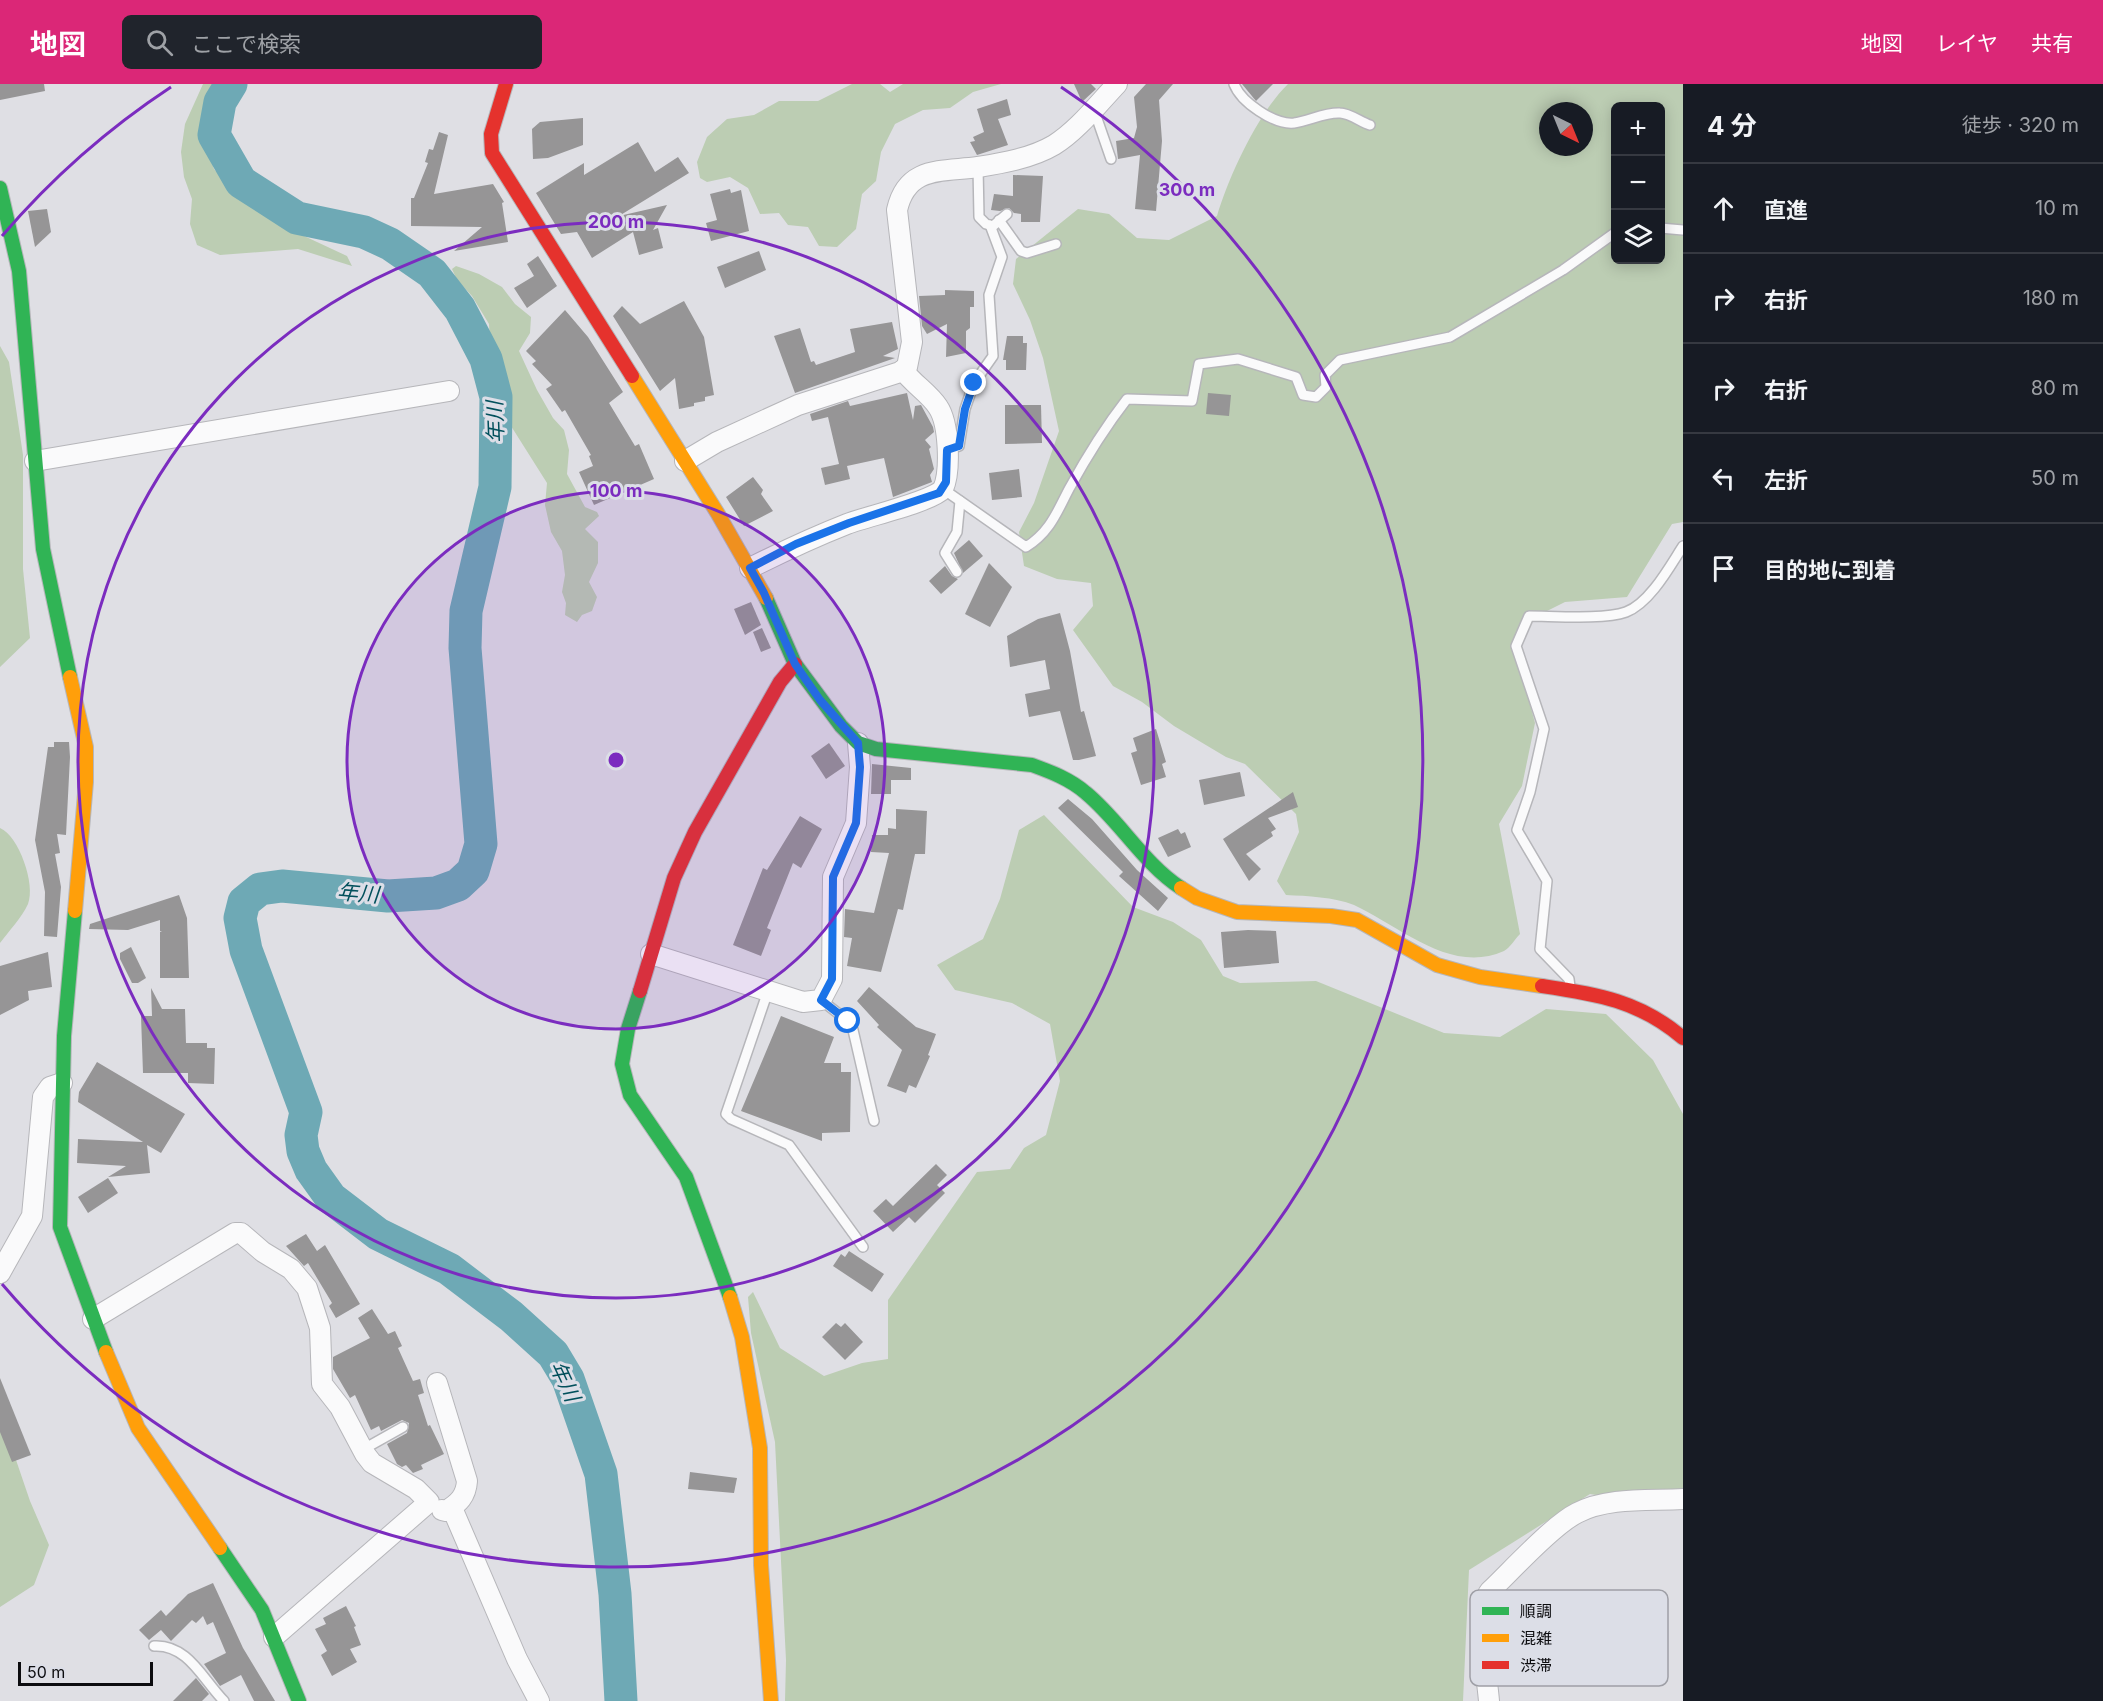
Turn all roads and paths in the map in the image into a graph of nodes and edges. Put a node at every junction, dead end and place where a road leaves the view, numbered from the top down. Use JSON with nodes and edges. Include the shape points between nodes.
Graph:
{"nodes":[{"id":1,"x":506,"y":84,"type":"edge"},
{"id":2,"x":1234,"y":84,"type":"edge"},
{"id":3,"x":1110,"y":87,"type":"edge"},
{"id":4,"x":1093,"y":109,"type":"junction"},
{"id":5,"x":1370,"y":125,"type":"dead end"},
{"id":6,"x":1111,"y":159,"type":"dead end"},
{"id":7,"x":978,"y":167,"type":"junction"},
{"id":8,"x":0,"y":188,"type":"edge"},
{"id":9,"x":3,"y":211,"type":"edge"},
{"id":10,"x":990,"y":225,"type":"junction"},
{"id":11,"x":1665,"y":228,"type":"edge"},
{"id":12,"x":1683,"y":230,"type":"edge"},
{"id":13,"x":1611,"y":236,"type":"edge"},
{"id":14,"x":1056,"y":244,"type":"dead end"},
{"id":15,"x":903,"y":370,"type":"junction"},
{"id":16,"x":449,"y":392,"type":"dead end"},
{"id":17,"x":947,"y":450,"type":"junction"},
{"id":18,"x":35,"y":461,"type":"junction"},
{"id":19,"x":685,"y":461,"type":"junction"},
{"id":20,"x":943,"y":489,"type":"junction"},
{"id":21,"x":960,"y":501,"type":"junction"},
{"id":22,"x":1683,"y":546,"type":"edge"},
{"id":23,"x":750,"y":568,"type":"junction"},
{"id":24,"x":957,"y":572,"type":"dead end"},
{"id":25,"x":795,"y":664,"type":"junction"},
{"id":26,"x":858,"y":743,"type":"junction"},
{"id":27,"x":651,"y":954,"type":"junction"},
{"id":28,"x":768,"y":991,"type":"junction"},
{"id":29,"x":1570,"y":992,"type":"junction"},
{"id":30,"x":821,"y":1000,"type":"junction"},
{"id":31,"x":1683,"y":1038,"type":"edge"},
{"id":32,"x":62,"y":1083,"type":"junction"},
{"id":33,"x":874,"y":1121,"type":"dead end"},
{"id":34,"x":863,"y":1247,"type":"dead end"},
{"id":35,"x":0,"y":1273,"type":"edge"},
{"id":36,"x":93,"y":1319,"type":"junction"},
{"id":37,"x":437,"y":1383,"type":"dead end"},
{"id":38,"x":403,"y":1427,"type":"dead end"},
{"id":39,"x":362,"y":1450,"type":"junction"},
{"id":40,"x":1683,"y":1499,"type":"edge"},
{"id":41,"x":429,"y":1502,"type":"junction"},
{"id":42,"x":452,"y":1508,"type":"junction"},
{"id":43,"x":1491,"y":1590,"type":"edge"},
{"id":44,"x":274,"y":1637,"type":"junction"},
{"id":45,"x":154,"y":1646,"type":"dead end"},
{"id":46,"x":1488,"y":1686,"type":"edge"},
{"id":47,"x":224,"y":1701,"type":"edge"},
{"id":48,"x":299,"y":1701,"type":"edge"},
{"id":49,"x":539,"y":1701,"type":"edge"},
{"id":50,"x":771,"y":1701,"type":"edge"},
{"id":51,"x":1489,"y":1701,"type":"edge"}],
"edges":[{"from":1,"to":19,"type":"street","via":[[491,134],[492,153]]},
{"from":2,"to":5,"type":"lane","via":[[1246,101],[1270,117],[1291,124],[1340,112]]},
{"from":3,"to":4,"type":"street"},
{"from":4,"to":6,"type":"lane"},
{"from":4,"to":7,"type":"street","via":[[1054,145],[1013,160]]},
{"from":7,"to":10,"type":"lane","via":[[977,210],[979,217]]},
{"from":7,"to":15,"type":"street","via":[[922,174],[899,199],[912,342],[911,358]]},
{"from":8,"to":9,"type":"street"},
{"from":9,"to":18,"type":"street","via":[[19,271]]},
{"from":10,"to":14,"type":"lane","via":[[1003,217],[1021,251],[1027,253]]},
{"from":10,"to":17,"type":"lane","via":[[1002,257],[989,295],[993,356],[974,383],[959,446]]},
{"from":11,"to":12,"type":"lane"},
{"from":13,"to":21,"type":"lane","via":[[1563,270],[1450,337],[1340,360],[1325,375],[1326,387],[1316,397],[1303,395],[1296,377],[1238,359],[1199,364],[1192,401],[1127,399],[1069,489],[1059,513],[1040,539],[1026,547]]},
{"from":15,"to":17,"type":"street","via":[[939,407]]},
{"from":15,"to":19,"type":"street","via":[[789,409]]},
{"from":16,"to":18,"type":"street"},
{"from":17,"to":20,"type":"street"},
{"from":18,"to":32,"type":"street","via":[[43,549],[86,747]]},
{"from":19,"to":23,"type":"street"},
{"from":20,"to":21,"type":"lane"},
{"from":20,"to":23,"type":"street","via":[[931,497],[796,544]]},
{"from":21,"to":24,"type":"lane","via":[[957,532],[945,553]]},
{"from":22,"to":29,"type":"lane","via":[[1653,591],[1627,612],[1528,616],[1516,646],[1544,729],[1517,830],[1547,881],[1540,949],[1569,979]]},
{"from":23,"to":25,"type":"street"},
{"from":25,"to":26,"type":"street"},
{"from":25,"to":27,"type":"street","via":[[780,682],[695,832],[674,878]]},
{"from":26,"to":29,"type":"street","via":[[876,749],[1032,765],[1086,792],[1165,878],[1222,908],[1249,915],[1328,914],[1349,918],[1367,924],[1434,964],[1467,974]]},
{"from":26,"to":30,"type":"street","via":[[856,823],[833,877],[832,979]]},
{"from":27,"to":28,"type":"street"},
{"from":27,"to":50,"type":"street","via":[[628,1029],[622,1064],[630,1095],[686,1177],[742,1337],[760,1448],[761,1565]]},
{"from":28,"to":30,"type":"street","via":[[810,1003]]},
{"from":28,"to":34,"type":"lane","via":[[726,1114],[789,1145]]},
{"from":29,"to":31,"type":"street","via":[[1646,1009],[1671,1024]]},
{"from":30,"to":33,"type":"lane","via":[[848,1021],[853,1030]]},
{"from":32,"to":35,"type":"street","via":[[50,1087],[43,1097],[32,1216]]},
{"from":32,"to":36,"type":"street","via":[[60,1227]]},
{"from":36,"to":39,"type":"street","via":[[235,1233],[241,1233],[291,1269],[307,1288],[320,1328],[322,1384],[340,1407]]},
{"from":36,"to":44,"type":"street","via":[[138,1428],[250,1592]]},
{"from":37,"to":42,"type":"street","via":[[467,1481],[462,1498]]},
{"from":38,"to":39,"type":"lane"},
{"from":39,"to":41,"type":"street","via":[[372,1463]]},
{"from":40,"to":43,"type":"street","via":[[1610,1504],[1578,1512]]},
{"from":41,"to":42,"type":"street","via":[[441,1510]]},
{"from":41,"to":44,"type":"street"},
{"from":42,"to":49,"type":"street"},
{"from":44,"to":48,"type":"street"},
{"from":45,"to":47,"type":"lane","via":[[183,1654]]},
{"from":46,"to":51,"type":"street"}]}
